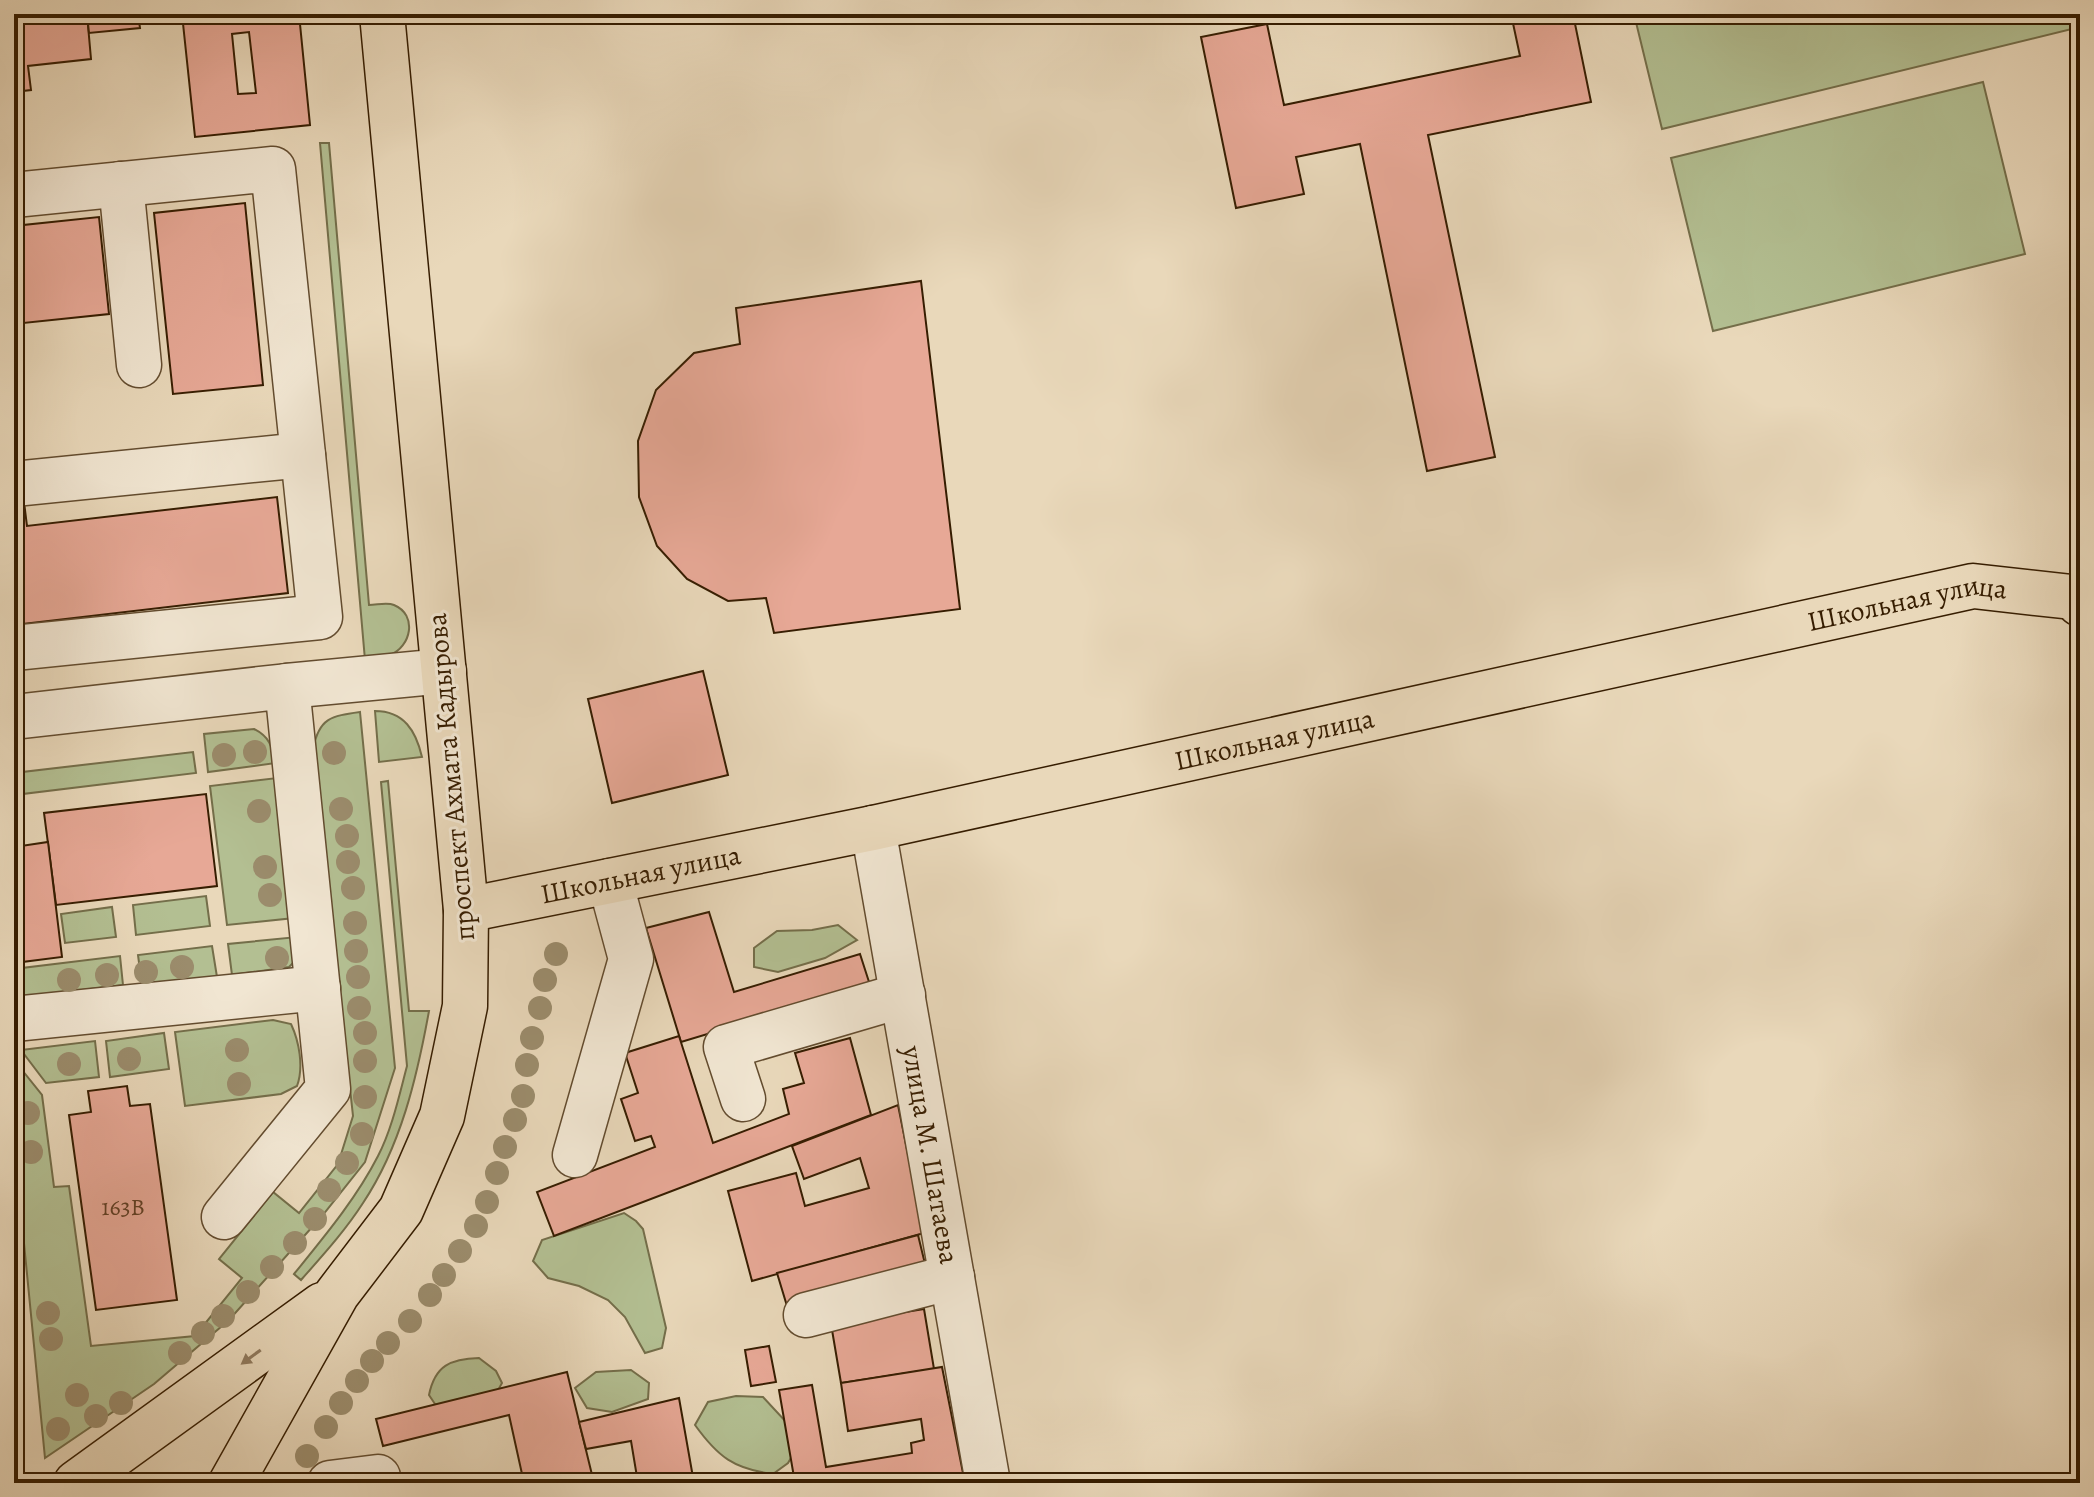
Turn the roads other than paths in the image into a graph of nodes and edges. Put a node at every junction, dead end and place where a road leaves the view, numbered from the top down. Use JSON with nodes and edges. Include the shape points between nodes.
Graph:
{"nodes":[{"id":1,"x":382,"y":14,"type":"edge"},
{"id":2,"x":121,"y":184,"type":"junction"},
{"id":3,"x":14,"y":195,"type":"edge"},
{"id":4,"x":139,"y":365,"type":"dead end"},
{"id":5,"x":303,"y":455,"type":"junction"},
{"id":6,"x":14,"y":484,"type":"edge"},
{"id":7,"x":2080,"y":604,"type":"edge"},
{"id":8,"x":14,"y":648,"type":"edge"},
{"id":9,"x":444,"y":671,"type":"junction"},
{"id":10,"x":287,"y":686,"type":"junction"},
{"id":11,"x":14,"y":717,"type":"edge"},
{"id":12,"x":873,"y":828,"type":"junction"},
{"id":13,"x":610,"y":881,"type":"junction"},
{"id":14,"x":466,"y":910,"type":"junction"},
{"id":15,"x":318,"y":988,"type":"junction"},
{"id":16,"x":903,"y":995,"type":"junction"},
{"id":17,"x":14,"y":1019,"type":"edge"},
{"id":18,"x":743,"y":1099,"type":"dead end"},
{"id":19,"x":575,"y":1155,"type":"dead end"},
{"id":20,"x":224,"y":1217,"type":"dead end"},
{"id":21,"x":952,"y":1277,"type":"junction"},
{"id":22,"x":337,"y":1294,"type":"junction"},
{"id":23,"x":806,"y":1315,"type":"dead end"},
{"id":24,"x":378,"y":1477,"type":"dead end"},
{"id":25,"x":237,"y":1481,"type":"edge"},
{"id":26,"x":76,"y":1483,"type":"edge"},
{"id":27,"x":330,"y":1483,"type":"edge"},
{"id":28,"x":988,"y":1483,"type":"edge"}],
"edges":[{"from":1,"to":9,"type":"main road","name":"проспект Ахмата Кадырова"},
{"from":2,"to":3,"type":"street"},
{"from":2,"to":4,"type":"street"},
{"from":2,"to":5,"type":"street","via":[[273,169]]},
{"from":5,"to":6,"type":"street"},
{"from":5,"to":8,"type":"street","via":[[320,617]]},
{"from":7,"to":12,"type":"main road","name":"Школьная улица","via":[[2072,597],[1973,586]]},
{"from":9,"to":10,"type":"street"},
{"from":9,"to":14,"type":"main road","name":"проспект Ахмата Кадырова"},
{"from":10,"to":11,"type":"street"},
{"from":10,"to":15,"type":"street"},
{"from":12,"to":13,"type":"main road","name":"Школьная улица"},
{"from":12,"to":16,"type":"street","name":"улица М. Шатаева"},
{"from":13,"to":14,"type":"main road","name":"Школьная улица"},
{"from":13,"to":19,"type":"street","via":[[631,959]]},
{"from":14,"to":22,"type":"main road","name":"проспект Ахмата Кадырова","via":[[465,1006],[442,1116],[401,1210]]},
{"from":15,"to":17,"type":"street"},
{"from":15,"to":20,"type":"street","via":[[328,1089]]},
{"from":16,"to":18,"type":"street","via":[[726,1047]]},
{"from":16,"to":21,"type":"street","name":"улица М. Шатаева"},
{"from":21,"to":23,"type":"street"},
{"from":21,"to":28,"type":"street","name":"улица М. Шатаева"},
{"from":22,"to":25,"type":"main road","name":"проспект Ахмата Кадырова"},
{"from":22,"to":26,"type":"main road","one_way":true},
{"from":24,"to":27,"type":"street"}]}
